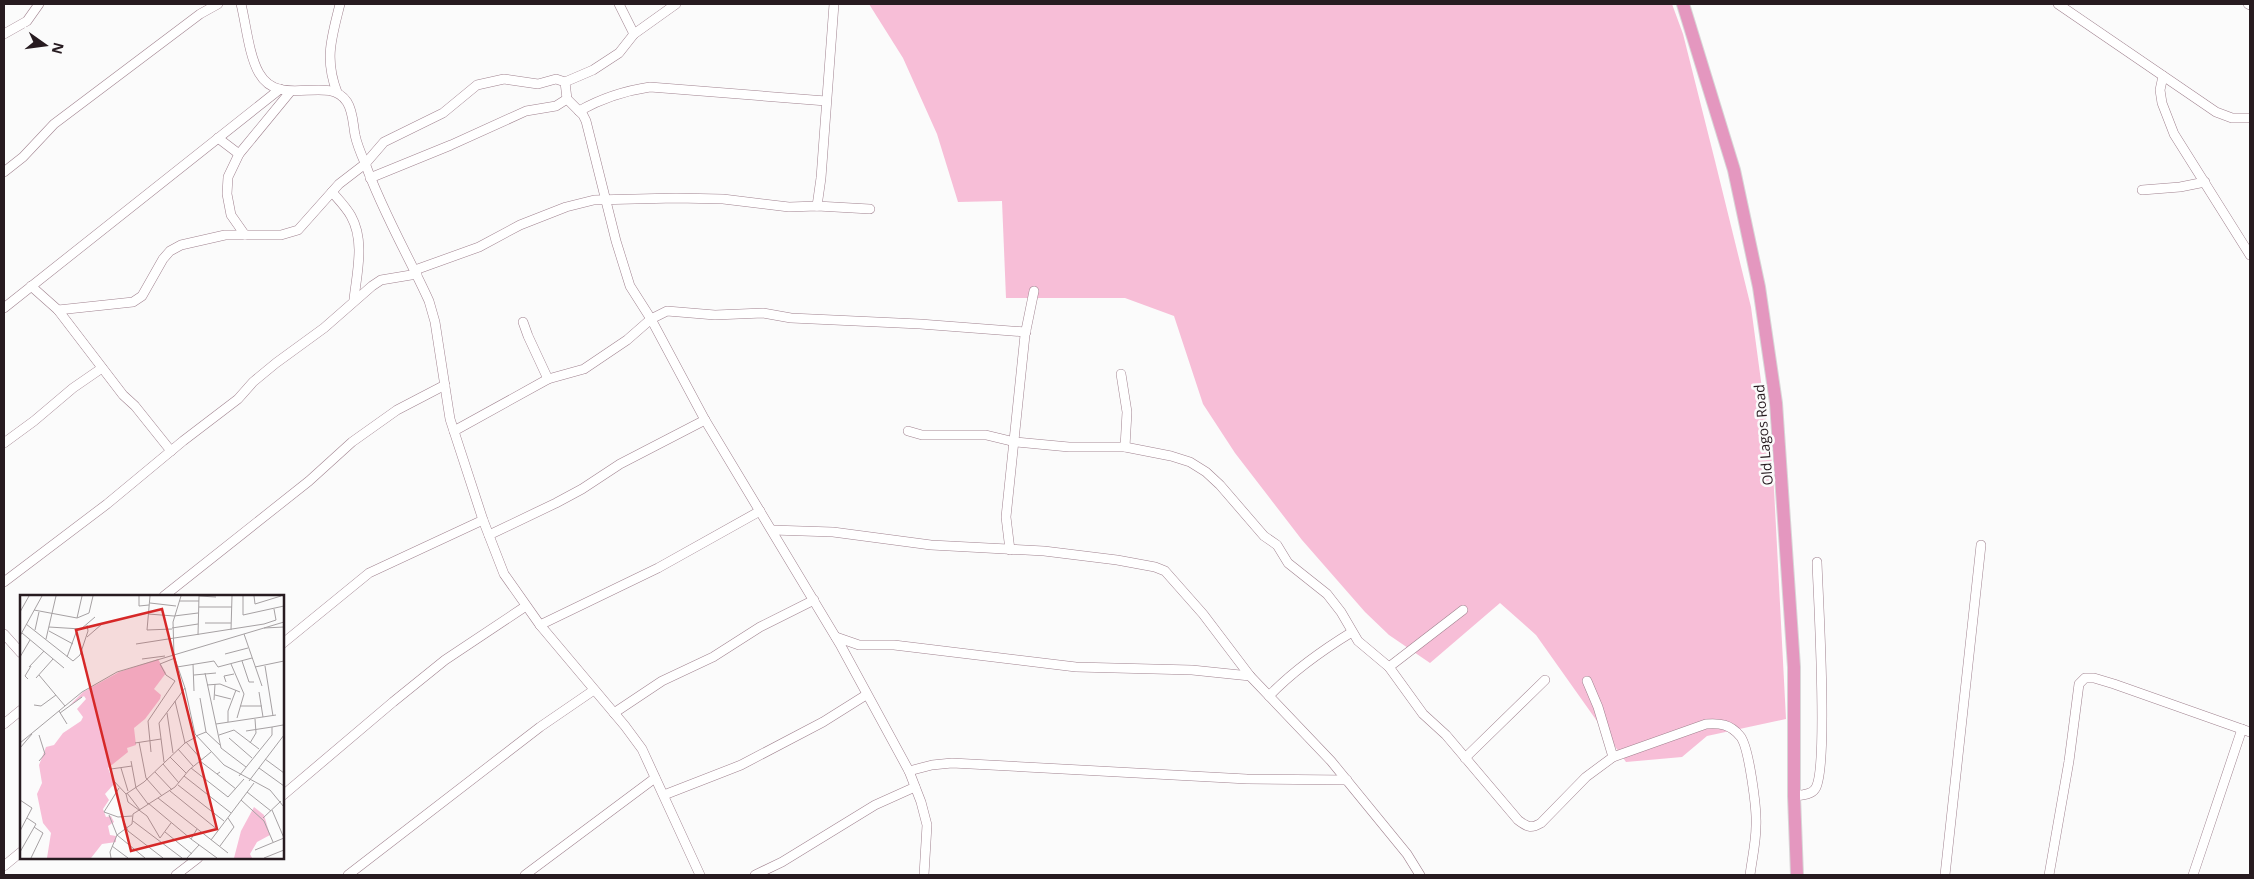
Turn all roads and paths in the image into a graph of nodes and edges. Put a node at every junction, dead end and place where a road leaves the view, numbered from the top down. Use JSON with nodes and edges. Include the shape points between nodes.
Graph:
{"nodes":[{"id":1,"x":39,"y":4,"type":"edge"},
{"id":2,"x":218,"y":4,"type":"edge"},
{"id":3,"x":241,"y":4,"type":"edge"},
{"id":4,"x":340,"y":4,"type":"edge"},
{"id":5,"x":620,"y":4,"type":"edge"},
{"id":6,"x":676,"y":4,"type":"edge"},
{"id":7,"x":834,"y":4,"type":"edge"},
{"id":8,"x":1683,"y":4,"type":"edge"},
{"id":9,"x":2058,"y":4,"type":"edge"},
{"id":10,"x":4,"y":34,"type":"edge"},
{"id":11,"x":634,"y":34,"type":"junction"},
{"id":12,"x":2163,"y":76,"type":"junction"},
{"id":13,"x":565,"y":82,"type":"junction"},
{"id":14,"x":280,"y":89,"type":"junction"},
{"id":15,"x":290,"y":92,"type":"junction"},
{"id":16,"x":337,"y":92,"type":"junction"},
{"id":17,"x":568,"y":99,"type":"junction"},
{"id":18,"x":826,"y":101,"type":"junction"},
{"id":19,"x":579,"y":111,"type":"junction"},
{"id":20,"x":2250,"y":118,"type":"edge"},
{"id":21,"x":218,"y":138,"type":"junction"},
{"id":22,"x":239,"y":154,"type":"junction"},
{"id":23,"x":365,"y":164,"type":"junction"},
{"id":24,"x":4,"y":172,"type":"edge"},
{"id":25,"x":370,"y":178,"type":"junction"},
{"id":26,"x":2205,"y":182,"type":"junction"},
{"id":27,"x":2142,"y":190,"type":"dead end"},
{"id":28,"x":332,"y":192,"type":"junction"},
{"id":29,"x":606,"y":199,"type":"junction"},
{"id":30,"x":817,"y":206,"type":"junction"},
{"id":31,"x":870,"y":209,"type":"dead end"},
{"id":32,"x":245,"y":235,"type":"junction"},
{"id":33,"x":2250,"y":255,"type":"edge"},
{"id":34,"x":416,"y":272,"type":"junction"},
{"id":35,"x":31,"y":286,"type":"junction"},
{"id":36,"x":1034,"y":291,"type":"dead end"},
{"id":37,"x":354,"y":299,"type":"junction"},
{"id":38,"x":4,"y":308,"type":"edge"},
{"id":39,"x":58,"y":310,"type":"junction"},
{"id":40,"x":651,"y":319,"type":"junction"},
{"id":41,"x":524,"y":322,"type":"dead end"},
{"id":42,"x":1026,"y":332,"type":"junction"},
{"id":43,"x":102,"y":368,"type":"junction"},
{"id":44,"x":1121,"y":374,"type":"dead end"},
{"id":45,"x":548,"y":379,"type":"junction"},
{"id":46,"x":445,"y":385,"type":"junction"},
{"id":47,"x":706,"y":420,"type":"junction"},
{"id":48,"x":454,"y":431,"type":"junction"},
{"id":49,"x":908,"y":431,"type":"dead end"},
{"id":50,"x":1014,"y":442,"type":"junction"},
{"id":51,"x":4,"y":443,"type":"edge"},
{"id":52,"x":1125,"y":447,"type":"junction"},
{"id":53,"x":171,"y":451,"type":"junction"},
{"id":54,"x":760,"y":511,"type":"junction"},
{"id":55,"x":483,"y":520,"type":"junction"},
{"id":56,"x":772,"y":530,"type":"junction"},
{"id":57,"x":489,"y":535,"type":"junction"},
{"id":58,"x":1981,"y":545,"type":"dead end"},
{"id":59,"x":1010,"y":550,"type":"junction"},
{"id":60,"x":1817,"y":562,"type":"dead end"},
{"id":61,"x":4,"y":582,"type":"edge"},
{"id":62,"x":165,"y":595,"type":"edge"},
{"id":63,"x":814,"y":600,"type":"junction"},
{"id":64,"x":526,"y":606,"type":"junction"},
{"id":65,"x":1463,"y":610,"type":"dead end"},
{"id":66,"x":540,"y":625,"type":"junction"},
{"id":67,"x":1352,"y":632,"type":"junction"},
{"id":68,"x":4,"y":634,"type":"edge"},
{"id":69,"x":836,"y":637,"type":"junction"},
{"id":70,"x":284,"y":642,"type":"edge"},
{"id":71,"x":859,"y":645,"type":"junction"},
{"id":72,"x":20,"y":652,"type":"edge"},
{"id":73,"x":846,"y":657,"type":"junction"},
{"id":74,"x":1237,"y":661,"type":"junction"},
{"id":75,"x":1389,"y":667,"type":"junction"},
{"id":76,"x":1224,"y":672,"type":"junction"},
{"id":77,"x":1250,"y":676,"type":"junction"},
{"id":78,"x":1545,"y":680,"type":"dead end"},
{"id":79,"x":1587,"y":681,"type":"dead end"},
{"id":80,"x":594,"y":690,"type":"junction"},
{"id":81,"x":866,"y":694,"type":"junction"},
{"id":82,"x":1269,"y":696,"type":"junction"},
{"id":83,"x":20,"y":711,"type":"edge"},
{"id":84,"x":614,"y":713,"type":"junction"},
{"id":85,"x":4,"y":724,"type":"edge"},
{"id":86,"x":2246,"y":731,"type":"edge"},
{"id":87,"x":1613,"y":756,"type":"junction"},
{"id":88,"x":1465,"y":758,"type":"junction"},
{"id":89,"x":909,"y":771,"type":"junction"},
{"id":90,"x":655,"y":778,"type":"junction"},
{"id":91,"x":1347,"y":780,"type":"junction"},
{"id":92,"x":916,"y":788,"type":"junction"},
{"id":93,"x":284,"y":794,"type":"edge"},
{"id":94,"x":664,"y":795,"type":"junction"},
{"id":95,"x":1794,"y":796,"type":"junction"},
{"id":96,"x":20,"y":853,"type":"edge"},
{"id":97,"x":197,"y":859,"type":"edge"},
{"id":98,"x":4,"y":866,"type":"edge"},
{"id":99,"x":176,"y":875,"type":"edge"},
{"id":100,"x":348,"y":875,"type":"edge"},
{"id":101,"x":525,"y":875,"type":"edge"},
{"id":102,"x":700,"y":875,"type":"edge"},
{"id":103,"x":755,"y":875,"type":"edge"},
{"id":104,"x":924,"y":875,"type":"edge"},
{"id":105,"x":1420,"y":875,"type":"edge"},
{"id":106,"x":1750,"y":875,"type":"edge"},
{"id":107,"x":1797,"y":875,"type":"edge"},
{"id":108,"x":1945,"y":875,"type":"edge"},
{"id":109,"x":2049,"y":875,"type":"edge"},
{"id":110,"x":2193,"y":875,"type":"edge"}],
"edges":[{"from":1,"to":10,"type":"street","via":[[27,20]]},
{"from":2,"to":24,"type":"street","via":[[200,14],[54,124]]},
{"from":3,"to":14,"type":"street","via":[[257,70],[269,84]]},
{"from":4,"to":16,"type":"street","via":[[329,48],[329,65]]},
{"from":5,"to":11,"type":"street"},
{"from":6,"to":11,"type":"street"},
{"from":7,"to":18,"type":"street"},
{"from":8,"to":95,"type":"main road","name":"Old Lagos Road","via":[[1734,170],[1759,287],[1770,358],[1779,440],[1794,667]]},
{"from":9,"to":12,"type":"street"},
{"from":11,"to":13,"type":"street","via":[[613,57]]},
{"from":12,"to":20,"type":"street","via":[[2216,112],[2232,118]]},
{"from":12,"to":26,"type":"street","via":[[2160,90],[2164,111],[2174,134]]},
{"from":13,"to":17,"type":"street"},
{"from":13,"to":23,"type":"street","via":[[556,78],[538,84],[504,79],[477,85],[444,113],[391,137]]},
{"from":14,"to":15,"type":"street"},
{"from":14,"to":21,"type":"street"},
{"from":15,"to":16,"type":"street","via":[[326,89]]},
{"from":15,"to":22,"type":"street"},
{"from":16,"to":23,"type":"street","via":[[347,102]]},
{"from":17,"to":19,"type":"street"},
{"from":17,"to":25,"type":"street","via":[[556,106],[526,111]]},
{"from":18,"to":19,"type":"street","via":[[650,87],[601,98]]},
{"from":18,"to":30,"type":"street"},
{"from":19,"to":29,"type":"street","via":[[586,121]]},
{"from":21,"to":22,"type":"street"},
{"from":21,"to":35,"type":"street"},
{"from":22,"to":32,"type":"street","via":[[228,177],[227,194],[231,214]]},
{"from":23,"to":25,"type":"street"},
{"from":23,"to":28,"type":"street"},
{"from":25,"to":34,"type":"street"},
{"from":26,"to":27,"type":"street"},
{"from":26,"to":33,"type":"street"},
{"from":28,"to":32,"type":"street","via":[[298,230],[290,234]]},
{"from":28,"to":37,"type":"street","via":[[350,214],[359,236]]},
{"from":29,"to":30,"type":"street","via":[[713,199],[789,207]]},
{"from":29,"to":34,"type":"street","via":[[566,207]]},
{"from":29,"to":40,"type":"street","via":[[630,286]]},
{"from":30,"to":31,"type":"street"},
{"from":32,"to":39,"type":"street","via":[[201,240],[170,251],[142,296],[134,302]]},
{"from":34,"to":37,"type":"street","via":[[381,280]]},
{"from":34,"to":46,"type":"street","via":[[435,322]]},
{"from":35,"to":38,"type":"street"},
{"from":35,"to":39,"type":"street"},
{"from":36,"to":42,"type":"street"},
{"from":37,"to":53,"type":"street","via":[[324,328]]},
{"from":39,"to":43,"type":"street"},
{"from":40,"to":42,"type":"street","via":[[667,312],[755,312],[791,318]]},
{"from":40,"to":45,"type":"street","via":[[591,365]]},
{"from":40,"to":47,"type":"street"},
{"from":41,"to":45,"type":"street"},
{"from":42,"to":50,"type":"street"},
{"from":43,"to":51,"type":"street"},
{"from":43,"to":53,"type":"street"},
{"from":44,"to":52,"type":"street","via":[[1127,412]]},
{"from":45,"to":48,"type":"street"},
{"from":46,"to":48,"type":"street"},
{"from":46,"to":62,"type":"street","via":[[397,410],[352,442],[309,481]]},
{"from":47,"to":54,"type":"street"},
{"from":47,"to":57,"type":"street","via":[[620,464],[582,490]]},
{"from":48,"to":55,"type":"street"},
{"from":49,"to":50,"type":"street","via":[[922,435],[986,435]]},
{"from":50,"to":52,"type":"street","via":[[1069,447]]},
{"from":50,"to":59,"type":"street","via":[[1006,517]]},
{"from":52,"to":67,"type":"street","via":[[1171,456],[1206,472],[1264,536],[1277,545],[1288,563],[1327,594]]},
{"from":53,"to":61,"type":"street"},
{"from":54,"to":56,"type":"street"},
{"from":54,"to":66,"type":"street","via":[[658,568]]},
{"from":55,"to":57,"type":"street"},
{"from":55,"to":70,"type":"street","via":[[369,573]]},
{"from":56,"to":59,"type":"street"},
{"from":56,"to":63,"type":"street"},
{"from":57,"to":64,"type":"street","via":[[504,574]]},
{"from":58,"to":108,"type":"street"},
{"from":59,"to":74,"type":"street","via":[[1044,550],[1117,560],[1165,571],[1203,614]]},
{"from":60,"to":95,"type":"street","via":[[1823,732],[1821,772],[1815,789]]},
{"from":63,"to":69,"type":"street"},
{"from":63,"to":84,"type":"street","via":[[760,627],[713,657],[662,681]]},
{"from":64,"to":66,"type":"street"},
{"from":64,"to":93,"type":"street","via":[[445,660]]},
{"from":65,"to":75,"type":"street"},
{"from":66,"to":80,"type":"street"},
{"from":67,"to":75,"type":"street","via":[[1365,649]]},
{"from":67,"to":82,"type":"street","via":[[1315,655]]},
{"from":68,"to":72,"type":"street"},
{"from":69,"to":71,"type":"street"},
{"from":69,"to":73,"type":"street"},
{"from":71,"to":73,"type":"street"},
{"from":71,"to":76,"type":"street","via":[[894,646],[1076,667]]},
{"from":73,"to":81,"type":"street"},
{"from":74,"to":76,"type":"street"},
{"from":74,"to":77,"type":"street"},
{"from":75,"to":88,"type":"street","via":[[1423,714]]},
{"from":76,"to":77,"type":"street"},
{"from":77,"to":82,"type":"street"},
{"from":78,"to":88,"type":"street"},
{"from":79,"to":87,"type":"street"},
{"from":80,"to":84,"type":"street"},
{"from":80,"to":100,"type":"street","via":[[540,727]]},
{"from":81,"to":89,"type":"street"},
{"from":81,"to":94,"type":"street","via":[[823,722],[741,764]]},
{"from":82,"to":91,"type":"street"},
{"from":83,"to":85,"type":"street"},
{"from":84,"to":90,"type":"street","via":[[642,749]]},
{"from":86,"to":109,"type":"street","via":[[2114,684],[2085,678],[2079,684]]},
{"from":86,"to":110,"type":"street"},
{"from":87,"to":88,"type":"street","via":[[1534,827],[1518,820]]},
{"from":87,"to":106,"type":"street","via":[[1706,724],[1719,723],[1742,737],[1747,752],[1756,826]]},
{"from":89,"to":91,"type":"street","via":[[962,763],[1247,779]]},
{"from":89,"to":92,"type":"street"},
{"from":90,"to":94,"type":"street"},
{"from":90,"to":101,"type":"street"},
{"from":91,"to":105,"type":"street"},
{"from":92,"to":103,"type":"street","via":[[874,805]]},
{"from":92,"to":104,"type":"street","via":[[927,825]]},
{"from":94,"to":102,"type":"street"},
{"from":95,"to":107,"type":"main road","name":"Old Lagos Road"},
{"from":96,"to":98,"type":"street"},
{"from":97,"to":99,"type":"street"}]}
